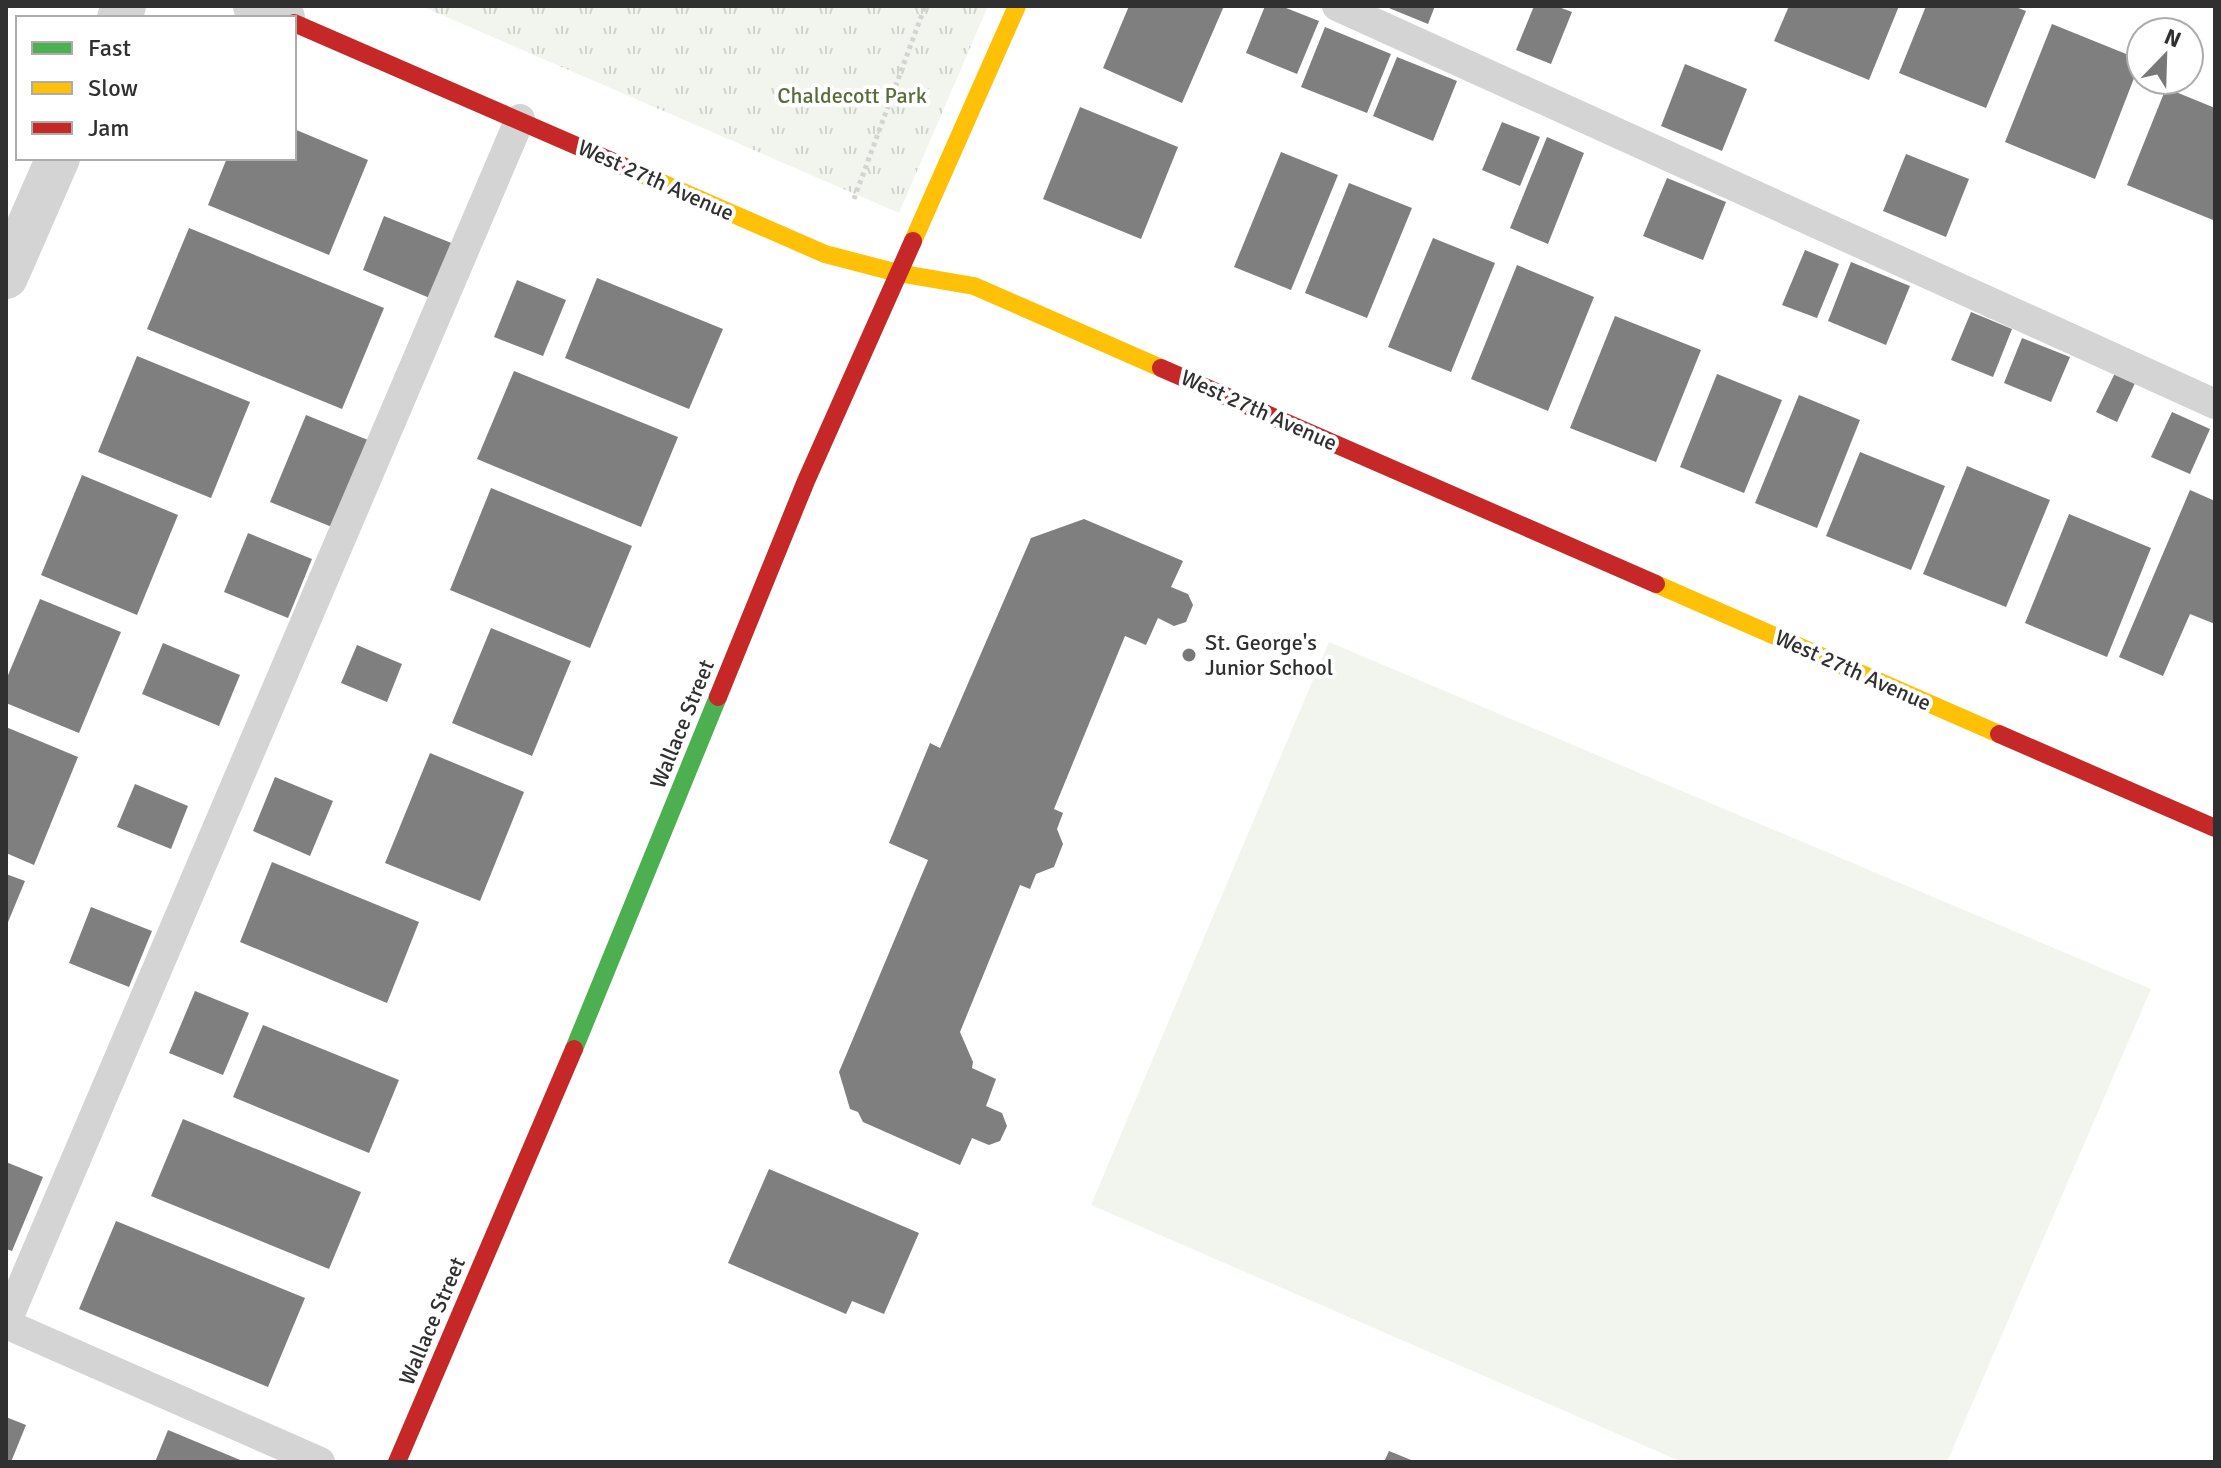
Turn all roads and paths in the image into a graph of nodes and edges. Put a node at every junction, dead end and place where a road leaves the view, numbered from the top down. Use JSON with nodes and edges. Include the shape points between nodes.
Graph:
{"nodes":[{"id":1,"x":255,"y":6,"type":"edge"},
{"id":2,"x":925,"y":6,"type":"edge"},
{"id":3,"x":1017,"y":6,"type":"edge"},
{"id":4,"x":1337,"y":6,"type":"edge"},
{"id":5,"x":278,"y":16,"type":"edge"},
{"id":6,"x":296,"y":24,"type":"edge"},
{"id":7,"x":520,"y":119,"type":"junction"},
{"id":8,"x":57,"y":160,"type":"edge"},
{"id":9,"x":854,"y":199,"type":"dead end"},
{"id":10,"x":898,"y":273,"type":"junction"},
{"id":11,"x":6,"y":277,"type":"edge"},
{"id":12,"x":2215,"y":404,"type":"edge"},
{"id":13,"x":2215,"y":828,"type":"edge"},
{"id":14,"x":6,"y":1324,"type":"edge"},
{"id":15,"x":320,"y":1462,"type":"edge"},
{"id":16,"x":397,"y":1462,"type":"edge"}],
"edges":[{"from":1,"to":5,"type":"street"},
{"from":2,"to":9,"type":"path"},
{"from":3,"to":10,"type":"street","name":"Wallace Street"},
{"from":4,"to":12,"type":"lane"},
{"from":6,"to":7,"type":"street","name":"West 27th Avenue"},
{"from":7,"to":10,"type":"street","name":"West 27th Avenue","via":[[825,254]]},
{"from":7,"to":14,"type":"lane"},
{"from":8,"to":11,"type":"street"},
{"from":10,"to":13,"type":"street","name":"West 27th Avenue","via":[[974,286]]},
{"from":10,"to":16,"type":"street","name":"Wallace Street","via":[[806,481],[605,976]]},
{"from":14,"to":15,"type":"lane"}]}
